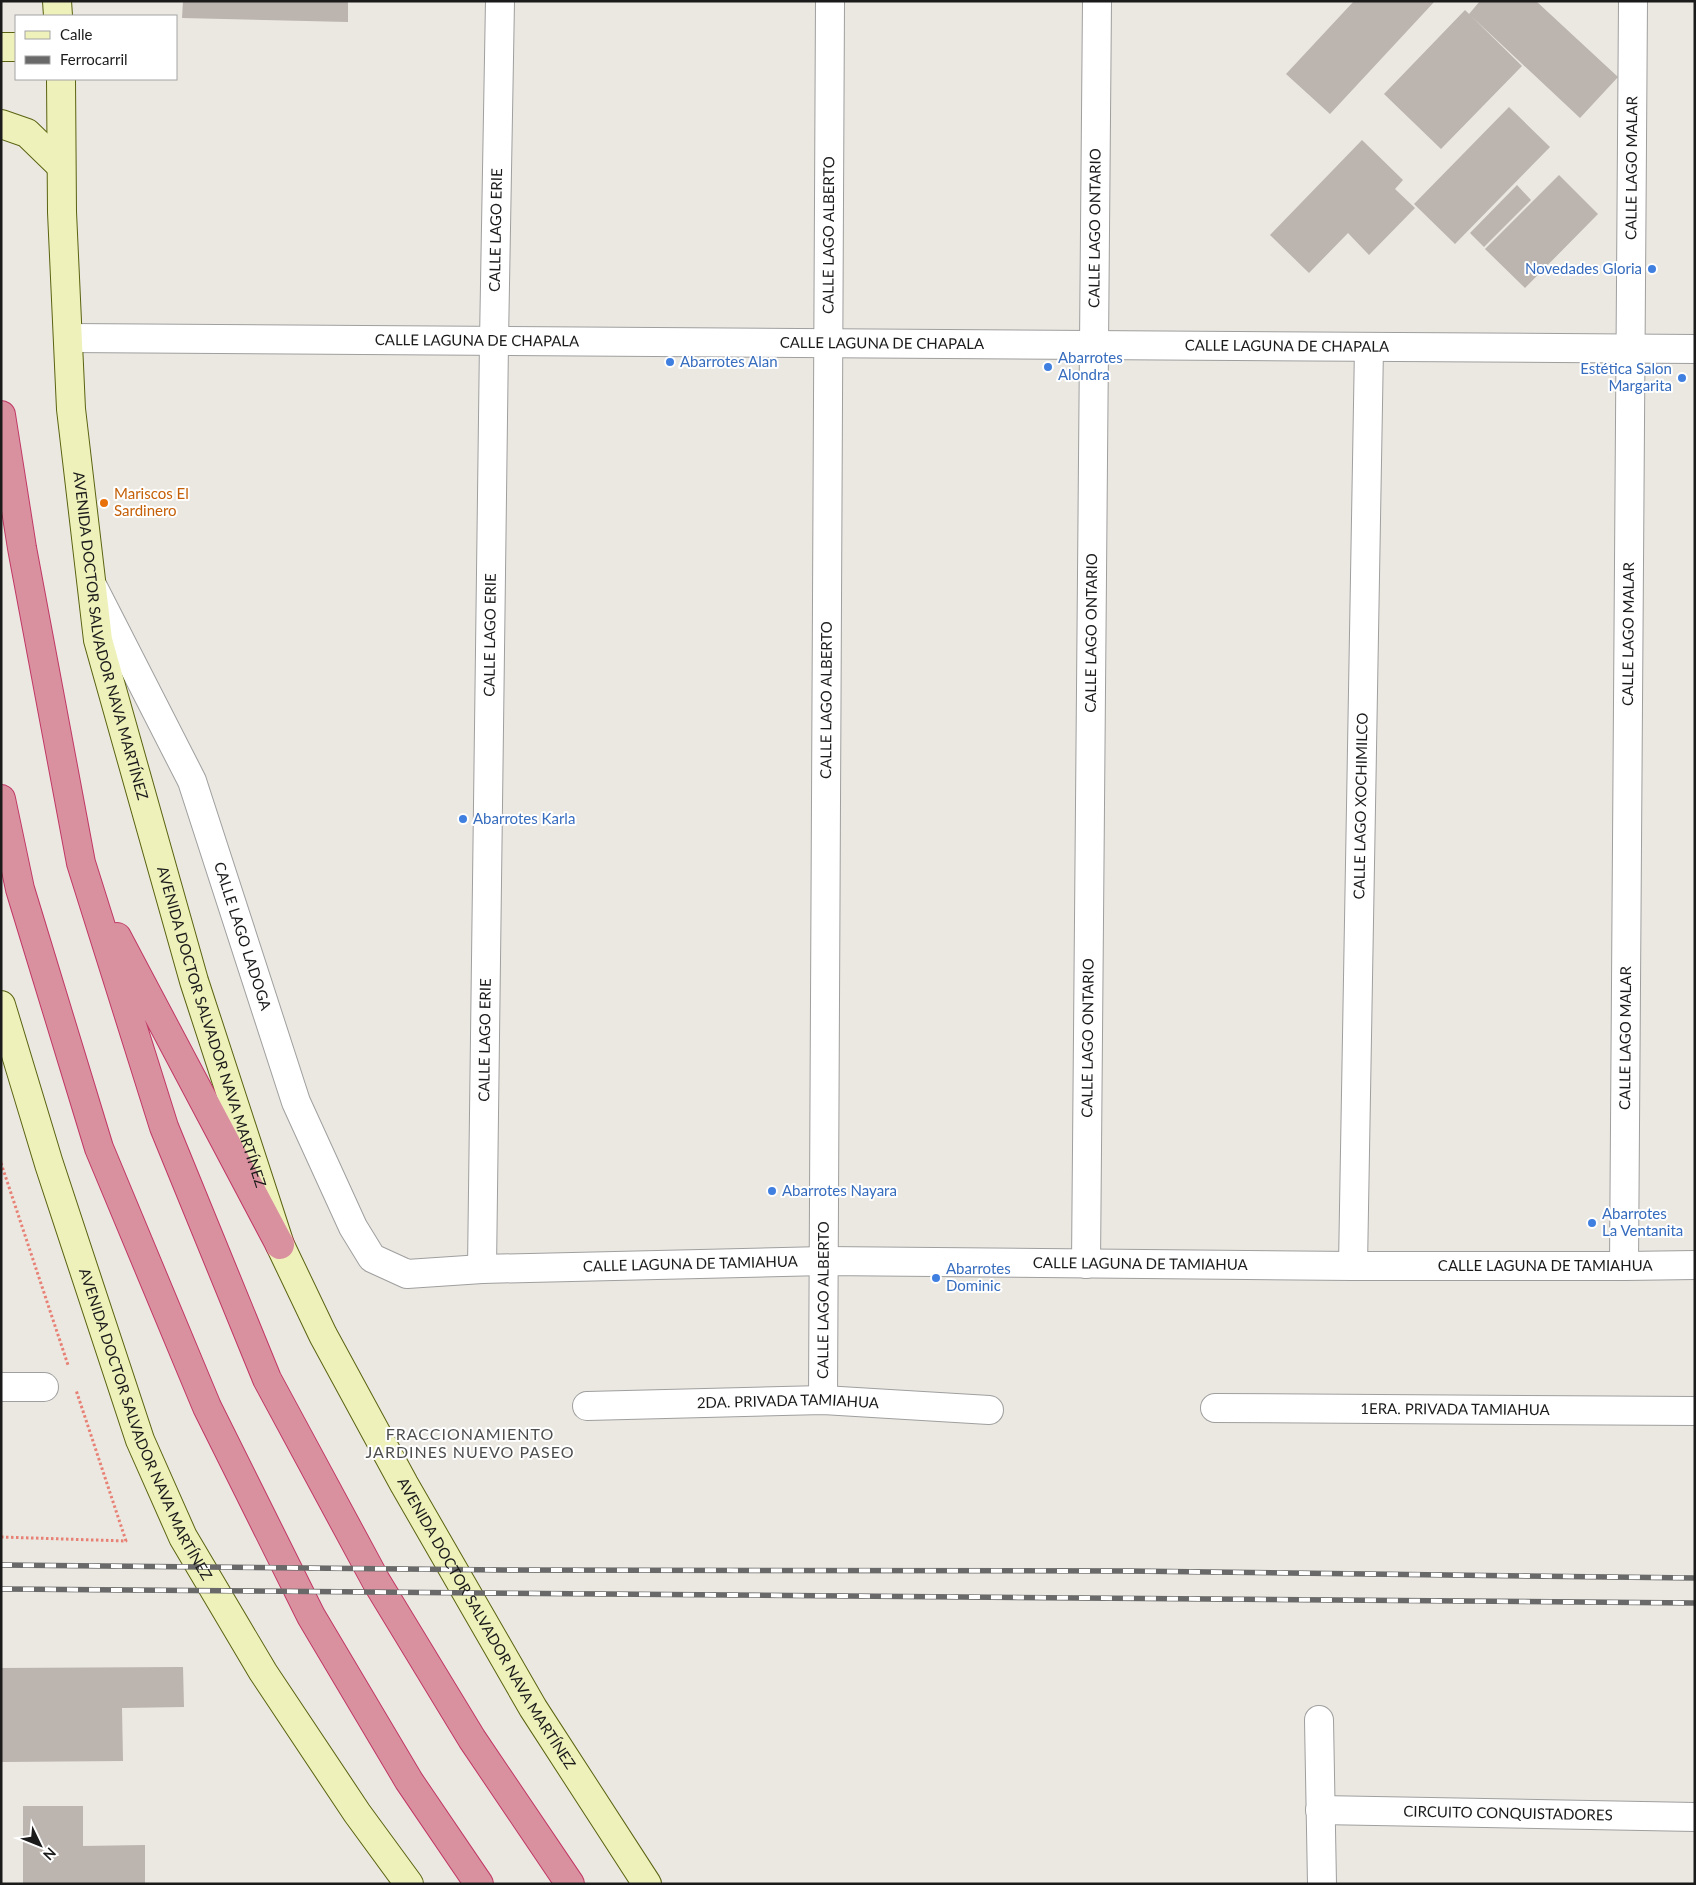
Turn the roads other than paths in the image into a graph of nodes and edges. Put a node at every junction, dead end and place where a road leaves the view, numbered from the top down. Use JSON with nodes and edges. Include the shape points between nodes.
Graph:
{"nodes":[{"id":1,"x":57,"y":1,"type":"edge"},
{"id":2,"x":500,"y":1,"type":"edge"},
{"id":3,"x":830,"y":1,"type":"edge"},
{"id":4,"x":1098,"y":1,"type":"edge"},
{"id":5,"x":1633,"y":1,"type":"edge"},
{"id":6,"x":58,"y":15,"type":"edge"},
{"id":7,"x":1,"y":47,"type":"edge"},
{"id":8,"x":15,"y":47,"type":"edge"},
{"id":9,"x":60,"y":80,"type":"edge"},
{"id":10,"x":1,"y":124,"type":"edge"},
{"id":11,"x":61,"y":166,"type":"junction"},
{"id":12,"x":68,"y":338,"type":"junction"},
{"id":13,"x":494,"y":341,"type":"junction"},
{"id":14,"x":828,"y":343,"type":"junction"},
{"id":15,"x":1094,"y":345,"type":"junction"},
{"id":16,"x":1369,"y":347,"type":"junction"},
{"id":17,"x":1632,"y":348,"type":"junction"},
{"id":18,"x":1695,"y":348,"type":"edge"},
{"id":19,"x":1,"y":415,"type":"edge"},
{"id":20,"x":91,"y":584,"type":"junction"},
{"id":21,"x":1,"y":799,"type":"edge"},
{"id":22,"x":85,"y":875,"type":"junction"},
{"id":23,"x":1,"y":1006,"type":"edge"},
{"id":24,"x":280,"y":1245,"type":"junction"},
{"id":25,"x":824,"y":1261,"type":"junction"},
{"id":26,"x":1086,"y":1264,"type":"junction"},
{"id":27,"x":1695,"y":1264,"type":"edge"},
{"id":28,"x":1353,"y":1266,"type":"junction"},
{"id":29,"x":1624,"y":1266,"type":"junction"},
{"id":30,"x":482,"y":1269,"type":"junction"},
{"id":31,"x":407,"y":1274,"type":"joint"},
{"id":32,"x":1,"y":1387,"type":"edge"},
{"id":33,"x":44,"y":1387,"type":"dead end"},
{"id":34,"x":823,"y":1400,"type":"junction"},
{"id":35,"x":587,"y":1406,"type":"dead end"},
{"id":36,"x":1215,"y":1408,"type":"dead end"},
{"id":37,"x":989,"y":1410,"type":"dead end"},
{"id":38,"x":1695,"y":1411,"type":"edge"},
{"id":39,"x":1319,"y":1720,"type":"dead end"},
{"id":40,"x":1320,"y":1810,"type":"junction"},
{"id":41,"x":1695,"y":1817,"type":"edge"},
{"id":42,"x":408,"y":1884,"type":"edge"},
{"id":43,"x":479,"y":1884,"type":"edge"},
{"id":44,"x":570,"y":1884,"type":"edge"},
{"id":45,"x":647,"y":1884,"type":"edge"},
{"id":46,"x":1322,"y":1884,"type":"edge"}],
"edges":[{"from":1,"to":6,"type":"main road"},
{"from":2,"to":13,"type":"street","name":"CALLE LAGO ERIE"},
{"from":3,"to":14,"type":"street","name":"CALLE LAGO ALBERTO"},
{"from":4,"to":15,"type":"street","name":"CALLE LAGO ONTARIO"},
{"from":5,"to":17,"type":"street","name":"CALLE LAGO MALAR"},
{"from":7,"to":8,"type":"main road"},
{"from":9,"to":11,"type":"main road","name":"AVENIDA DOCTOR SALVADOR NAVA MARTÍNEZ"},
{"from":10,"to":11,"type":"main road","via":[[27,133]]},
{"from":11,"to":12,"type":"main road","name":"AVENIDA DOCTOR SALVADOR NAVA MARTÍNEZ"},
{"from":12,"to":13,"type":"street","name":"CALLE LAGUNA DE CHAPALA"},
{"from":12,"to":20,"type":"main road","name":"AVENIDA DOCTOR SALVADOR NAVA MARTÍNEZ","via":[[71,409]]},
{"from":13,"to":14,"type":"street","name":"CALLE LAGUNA DE CHAPALA"},
{"from":13,"to":30,"type":"street","name":"CALLE LAGO ERIE"},
{"from":14,"to":15,"type":"street","name":"CALLE LAGUNA DE CHAPALA"},
{"from":14,"to":25,"type":"street","name":"CALLE LAGO ALBERTO"},
{"from":15,"to":16,"type":"street","name":"CALLE LAGUNA DE CHAPALA"},
{"from":15,"to":26,"type":"street","name":"CALLE LAGO ONTARIO"},
{"from":16,"to":17,"type":"street","name":"CALLE LAGUNA DE CHAPALA"},
{"from":16,"to":28,"type":"street","name":"CALLE LAGO XOCHIMILCO"},
{"from":17,"to":18,"type":"street","name":"CALLE LAGUNA DE CHAPALA"},
{"from":17,"to":29,"type":"street","name":"CALLE LAGO MALAR"},
{"from":19,"to":22,"type":"highway","via":[[22,548]]},
{"from":20,"to":24,"type":"main road","name":"AVENIDA DOCTOR SALVADOR NAVA MARTÍNEZ","via":[[98,640],[194,981]]},
{"from":20,"to":31,"type":"street","name":"CALLE LAGO LADOGA","via":[[192,781],[296,1102],[353,1227],[372,1258]]},
{"from":21,"to":43,"type":"highway","via":[[20,890],[99,1148],[207,1407],[311,1616],[409,1781]]},
{"from":22,"to":24,"type":"highway"},
{"from":22,"to":44,"type":"highway","via":[[164,1127],[267,1379],[376,1581],[472,1739]]},
{"from":23,"to":42,"type":"main road","name":"AVENIDA DOCTOR SALVADOR NAVA MARTÍNEZ","via":[[140,1440],[183,1537],[263,1672]]},
{"from":24,"to":45,"type":"main road","name":"AVENIDA DOCTOR SALVADOR NAVA MARTÍNEZ","via":[[327,1344],[513,1674]]},
{"from":25,"to":26,"type":"street","name":"CALLE LAGUNA DE TAMIAHUA"},
{"from":25,"to":30,"type":"street","name":"CALLE LAGUNA DE TAMIAHUA"},
{"from":25,"to":34,"type":"street","name":"CALLE LAGO ALBERTO"},
{"from":26,"to":28,"type":"street","name":"CALLE LAGUNA DE TAMIAHUA"},
{"from":27,"to":29,"type":"street","name":"CALLE LAGUNA DE TAMIAHUA"},
{"from":28,"to":29,"type":"street","name":"CALLE LAGUNA DE TAMIAHUA"},
{"from":30,"to":31,"type":"street","name":"CALLE LAGUNA DE TAMIAHUA"},
{"from":32,"to":33,"type":"street"},
{"from":34,"to":35,"type":"street","name":"2DA. PRIVADA TAMIAHUA"},
{"from":34,"to":37,"type":"street","name":"2DA. PRIVADA TAMIAHUA"},
{"from":36,"to":38,"type":"street","name":"1ERA. PRIVADA TAMIAHUA"},
{"from":39,"to":40,"type":"street"},
{"from":40,"to":41,"type":"street","name":"CIRCUITO CONQUISTADORES"},
{"from":40,"to":46,"type":"street"}]}
